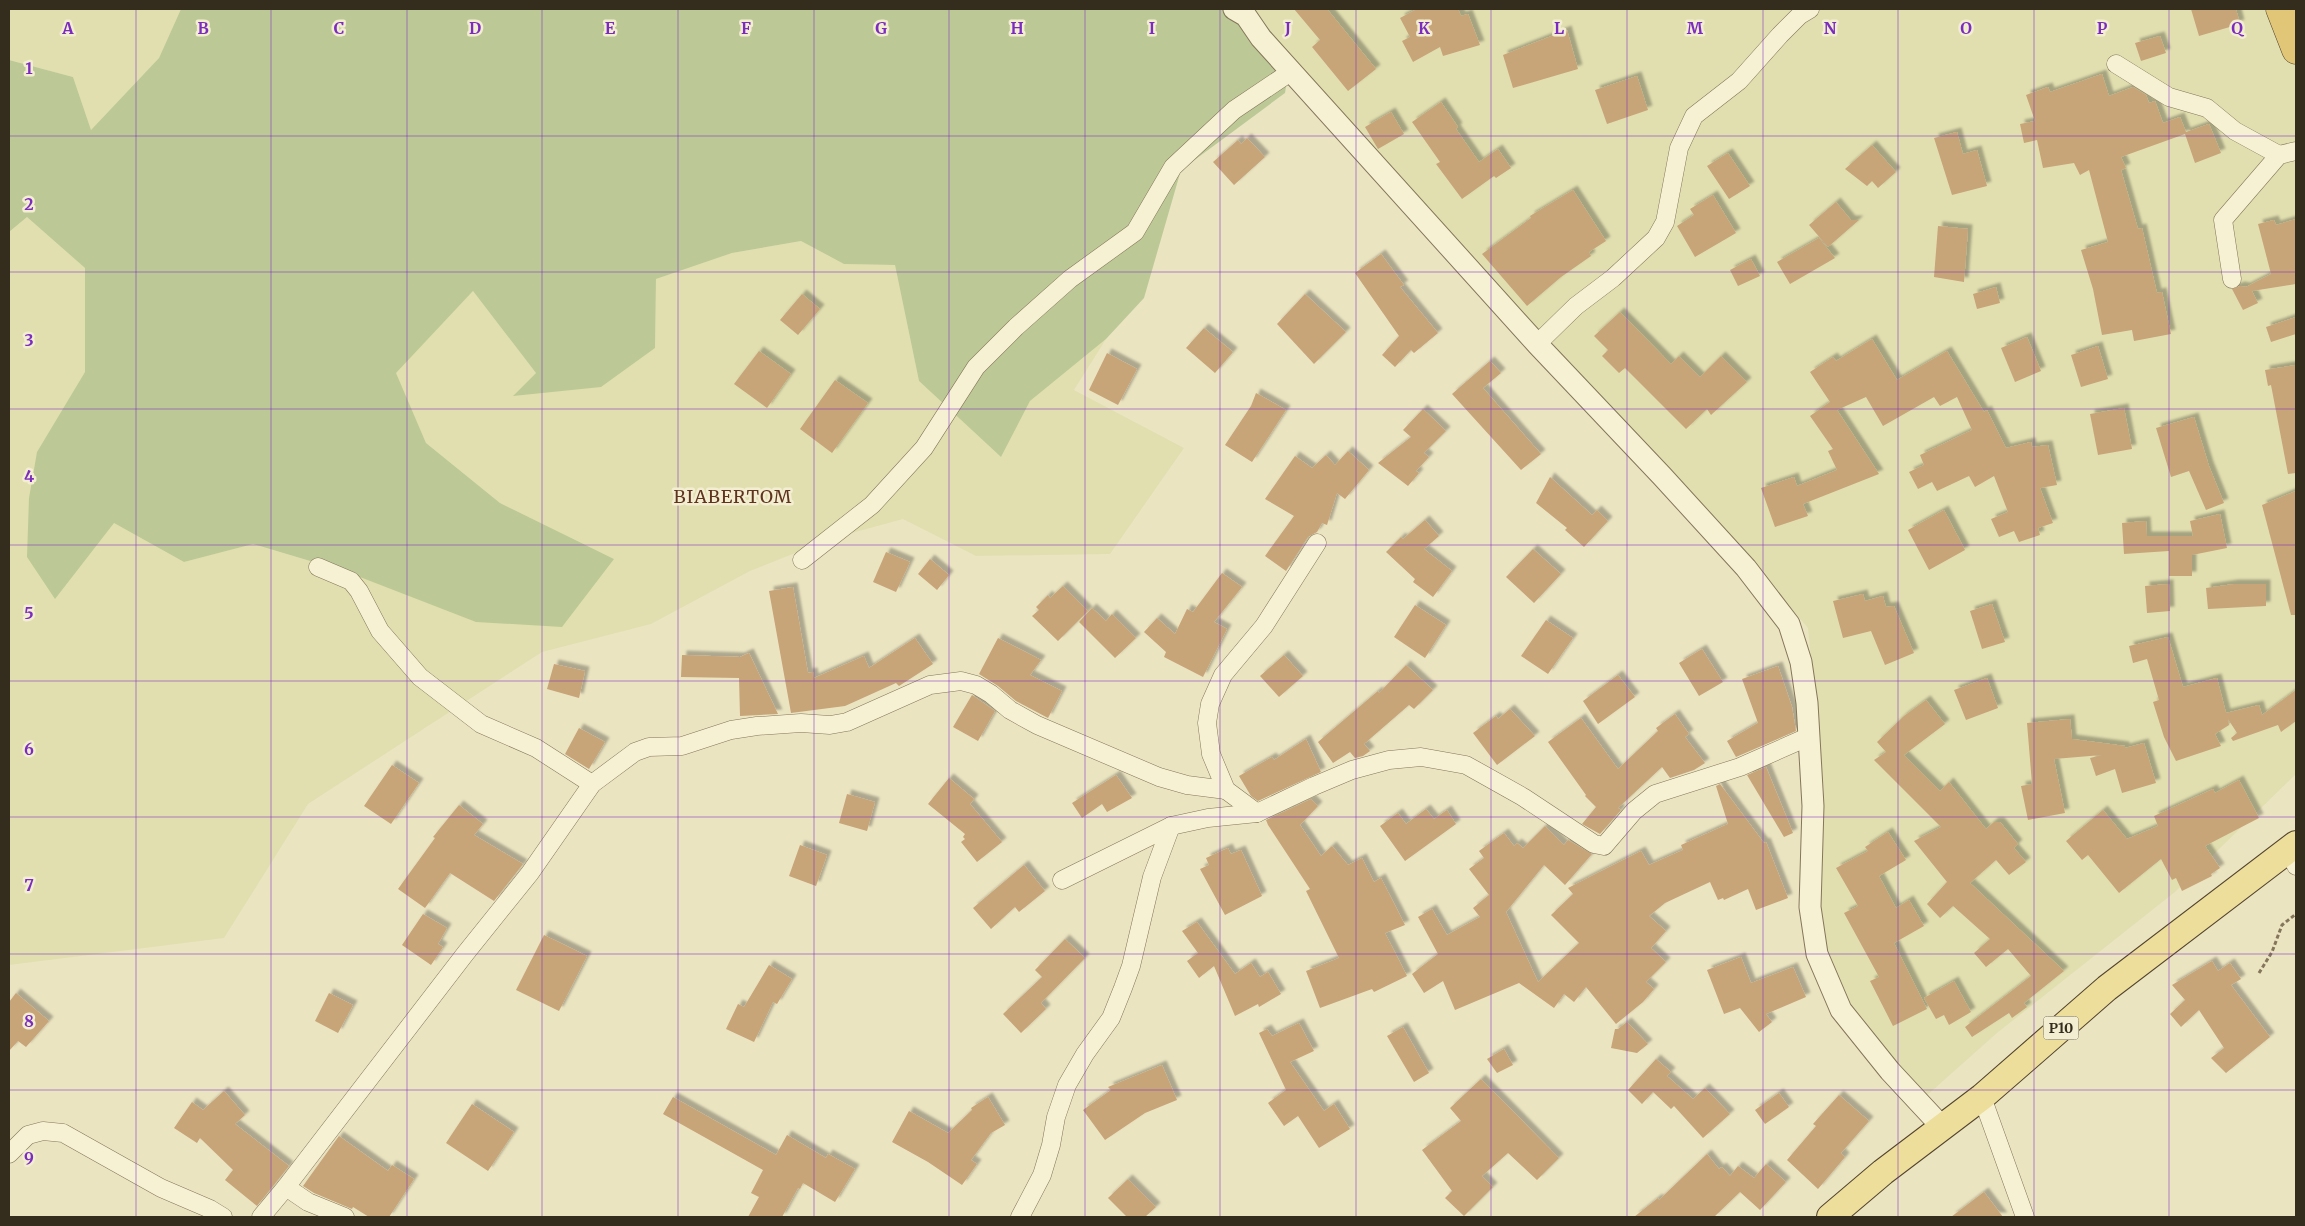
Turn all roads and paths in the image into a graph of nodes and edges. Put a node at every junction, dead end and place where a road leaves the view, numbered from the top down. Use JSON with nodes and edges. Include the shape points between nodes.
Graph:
{"nodes":[{"id":1,"x":1234,"y":9,"type":"edge"},
{"id":2,"x":1810,"y":9,"type":"edge"},
{"id":3,"x":2280,"y":9,"type":"edge"},
{"id":4,"x":2296,"y":50,"type":"edge"},
{"id":5,"x":2116,"y":64,"type":"dead end"},
{"id":6,"x":1292,"y":71,"type":"junction"},
{"id":7,"x":2296,"y":150,"type":"edge"},
{"id":8,"x":2278,"y":155,"type":"junction"},
{"id":9,"x":2232,"y":279,"type":"dead end"},
{"id":10,"x":1536,"y":344,"type":"junction"},
{"id":11,"x":1317,"y":543,"type":"dead end"},
{"id":12,"x":802,"y":560,"type":"dead end"},
{"id":13,"x":318,"y":567,"type":"dead end"},
{"id":14,"x":1810,"y":736,"type":"junction"},
{"id":15,"x":592,"y":784,"type":"junction"},
{"id":16,"x":1226,"y":790,"type":"junction"},
{"id":17,"x":1257,"y":813,"type":"junction"},
{"id":18,"x":1171,"y":826,"type":"junction"},
{"id":19,"x":2294,"y":853,"type":"edge"},
{"id":20,"x":1062,"y":880,"type":"dead end"},
{"id":21,"x":2296,"y":914,"type":"edge"},
{"id":22,"x":2259,"y":973,"type":"dead end"},
{"id":23,"x":1982,"y":1097,"type":"junction"},
{"id":24,"x":1943,"y":1128,"type":"junction"},
{"id":25,"x":9,"y":1154,"type":"edge"},
{"id":26,"x":286,"y":1188,"type":"junction"},
{"id":27,"x":223,"y":1217,"type":"edge"},
{"id":28,"x":261,"y":1217,"type":"edge"},
{"id":29,"x":345,"y":1217,"type":"edge"},
{"id":30,"x":1020,"y":1217,"type":"edge"},
{"id":31,"x":1830,"y":1217,"type":"edge"},
{"id":32,"x":2025,"y":1217,"type":"edge"}],
"edges":[{"from":1,"to":6,"type":"street","via":[[1246,16],[1261,38]]},
{"from":2,"to":10,"type":"street","via":[[1780,35],[1739,81],[1694,116],[1679,148],[1665,222],[1656,238]]},
{"from":3,"to":4,"type":"highway"},
{"from":5,"to":8,"type":"street","via":[[2169,97],[2207,108],[2235,130]]},
{"from":6,"to":10,"type":"street"},
{"from":6,"to":12,"type":"street","via":[[1234,110],[1173,167],[1135,232],[1070,279],[976,366],[924,448],[872,505]]},
{"from":7,"to":8,"type":"street"},
{"from":8,"to":9,"type":"street","via":[[2224,220]]},
{"from":10,"to":14,"type":"street","via":[[1662,476],[1780,610],[1789,624],[1801,662]]},
{"from":11,"to":16,"type":"street","via":[[1264,626],[1223,675],[1210,704],[1211,754]]},
{"from":13,"to":15,"type":"street","via":[[351,581],[380,631],[432,687],[481,724],[536,748]]},
{"from":14,"to":17,"type":"street","via":[[1740,767],[1655,794],[1634,811],[1604,846],[1594,844],[1523,797],[1466,766],[1421,757],[1390,760],[1352,770]]},
{"from":14,"to":24,"type":"street","via":[[1813,806],[1810,907],[1818,954],[1841,1010],[1890,1071]]},
{"from":15,"to":16,"type":"street","via":[[635,752],[649,747],[682,746],[732,730],[757,726],[801,723],[830,726],[847,722],[930,685],[960,681],[984,689],[1010,710],[1037,724],[1159,777],[1187,786]]},
{"from":15,"to":26,"type":"street","via":[[530,873]]},
{"from":16,"to":17,"type":"street"},
{"from":17,"to":18,"type":"street"},
{"from":18,"to":20,"type":"street"},
{"from":18,"to":30,"type":"street","via":[[1160,850],[1131,966],[1117,1003],[1111,1018],[1067,1085],[1042,1175]]},
{"from":19,"to":23,"type":"main road","number":"P10","via":[[2107,988]]},
{"from":21,"to":22,"type":"path","via":[[2282,925],[2272,952]]},
{"from":23,"to":24,"type":"main road","number":"P10"},
{"from":23,"to":32,"type":"street"},
{"from":24,"to":31,"type":"main road","number":"P10","via":[[1883,1172]]},
{"from":25,"to":27,"type":"street","via":[[28,1135],[43,1131],[63,1133],[161,1188]]},
{"from":26,"to":28,"type":"street"},
{"from":26,"to":29,"type":"street","via":[[308,1202]]}]}
